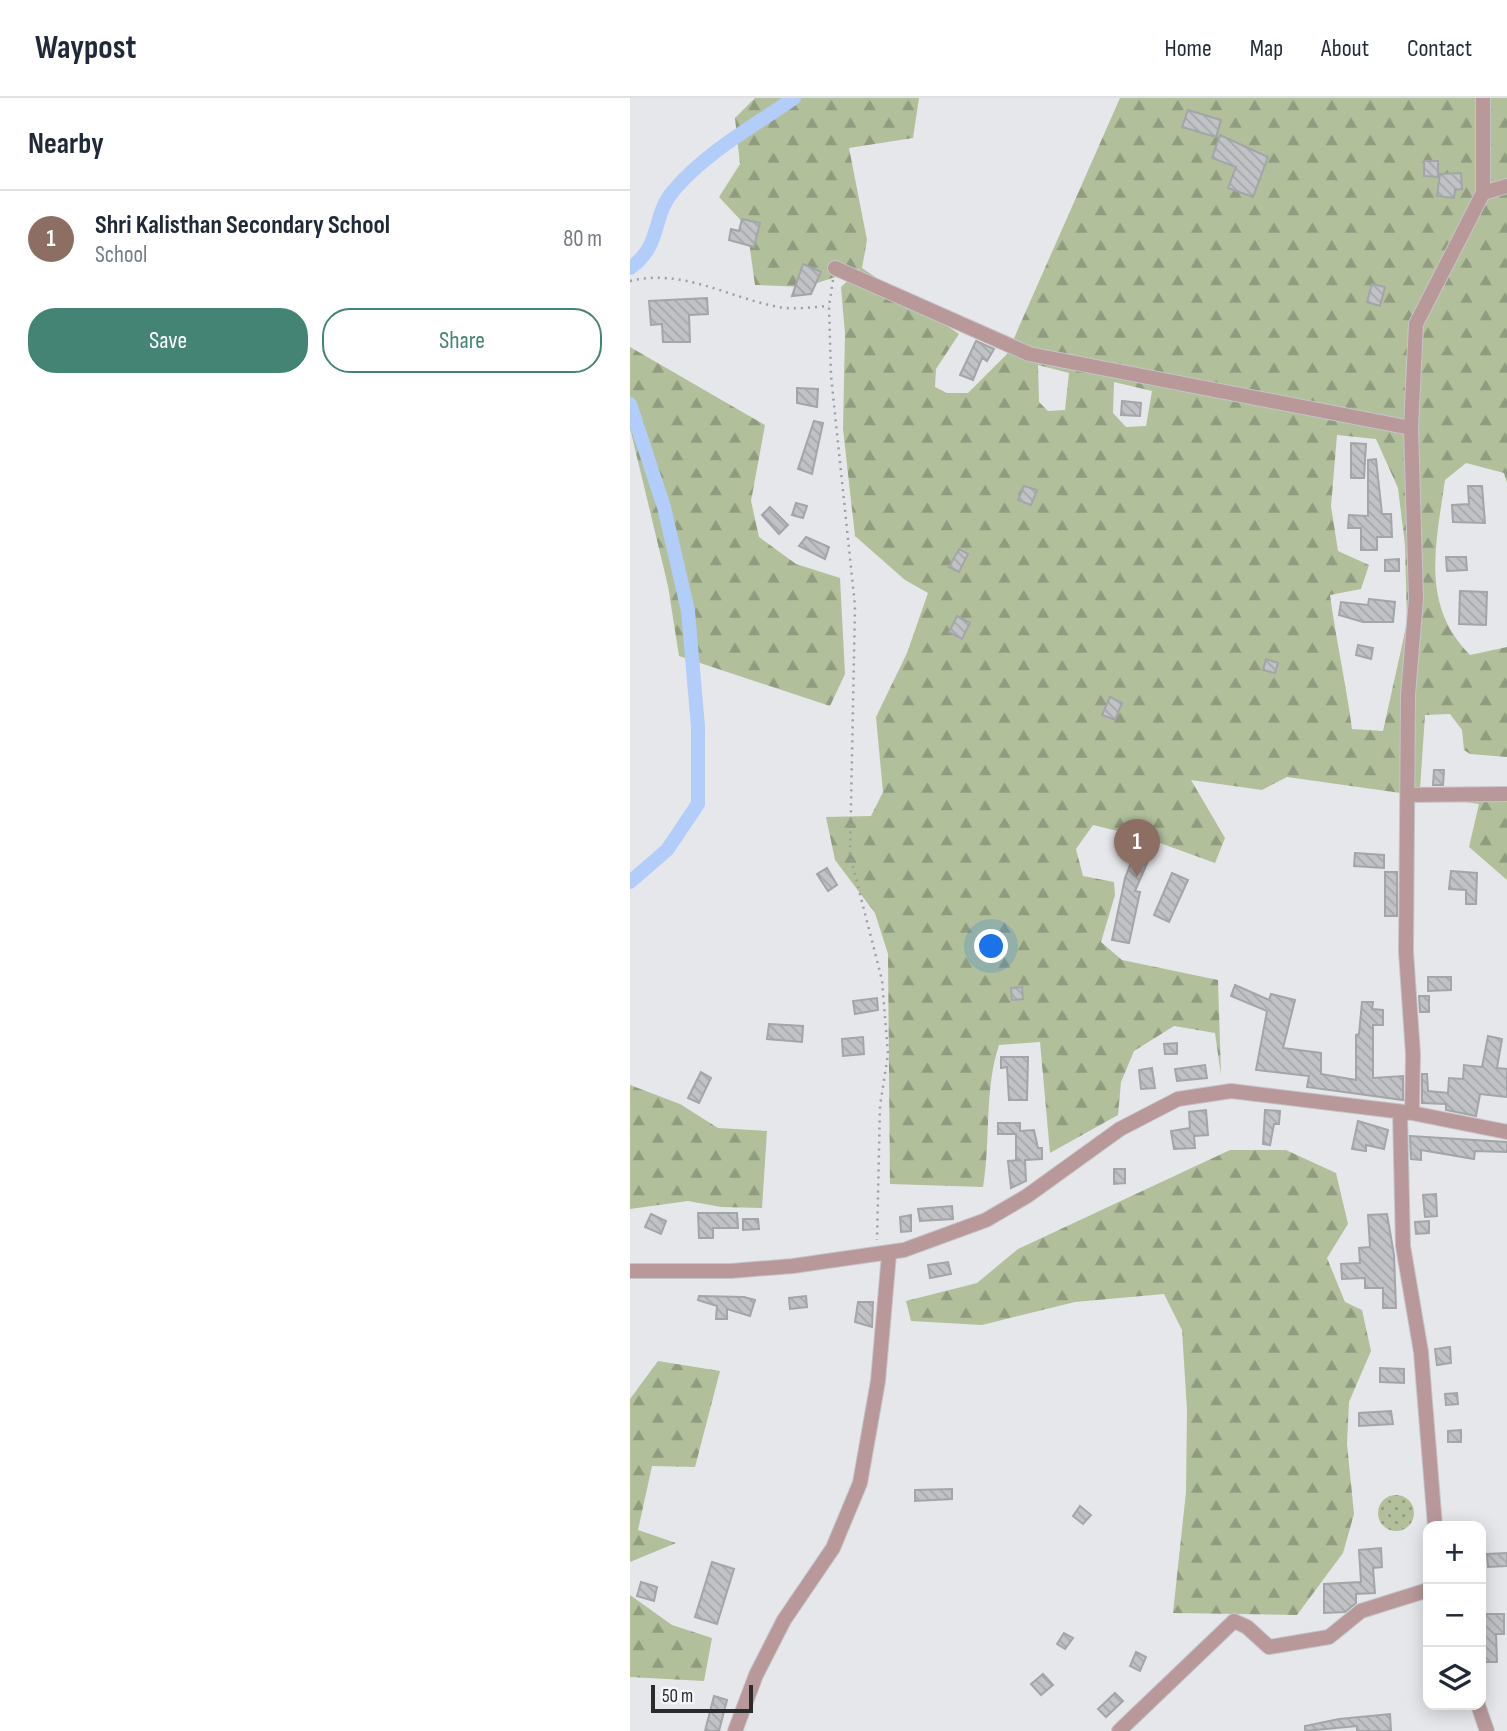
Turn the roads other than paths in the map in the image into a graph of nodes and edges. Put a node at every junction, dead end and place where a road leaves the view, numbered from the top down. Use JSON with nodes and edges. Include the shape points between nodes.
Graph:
{"nodes":[{"id":1,"x":1483,"y":98,"type":"edge"},
{"id":2,"x":1507,"y":186,"type":"edge"},
{"id":3,"x":1483,"y":193,"type":"junction"},
{"id":4,"x":835,"y":268,"type":"road end"},
{"id":5,"x":1411,"y":428,"type":"junction"},
{"id":6,"x":1507,"y":794,"type":"edge"},
{"id":7,"x":1408,"y":795,"type":"junction"},
{"id":8,"x":1406,"y":1113,"type":"junction"},
{"id":9,"x":1507,"y":1132,"type":"edge"},
{"id":10,"x":883,"y":1254,"type":"junction"},
{"id":11,"x":630,"y":1271,"type":"edge"},
{"id":12,"x":1435,"y":1521,"type":"edge"},
{"id":13,"x":1423,"y":1592,"type":"edge"},
{"id":14,"x":1480,"y":1710,"type":"edge"},
{"id":15,"x":735,"y":1731,"type":"edge"},
{"id":16,"x":1119,"y":1731,"type":"edge"},
{"id":17,"x":1487,"y":1731,"type":"edge"}],
"edges":[{"from":1,"to":3,"type":"street"},
{"from":2,"to":3,"type":"street"},
{"from":3,"to":5,"type":"street","via":[[1416,324]]},
{"from":4,"to":5,"type":"street","via":[[1029,354]]},
{"from":5,"to":7,"type":"street","via":[[1416,599],[1408,695]]},
{"from":6,"to":7,"type":"street"},
{"from":7,"to":8,"type":"street","via":[[1406,951],[1413,1054]]},
{"from":8,"to":9,"type":"street"},
{"from":8,"to":10,"type":"street","via":[[1231,1091],[1178,1099],[1120,1129],[1027,1196],[985,1220]]},
{"from":8,"to":12,"type":"street","via":[[1403,1247],[1421,1352]]},
{"from":10,"to":11,"type":"street","via":[[731,1271]]},
{"from":10,"to":15,"type":"street","via":[[878,1381],[860,1483],[833,1548],[785,1620],[756,1675]]},
{"from":13,"to":16,"type":"street","via":[[1361,1611],[1329,1637],[1305,1643],[1269,1647],[1234,1621]]},
{"from":14,"to":17,"type":"street"}]}
